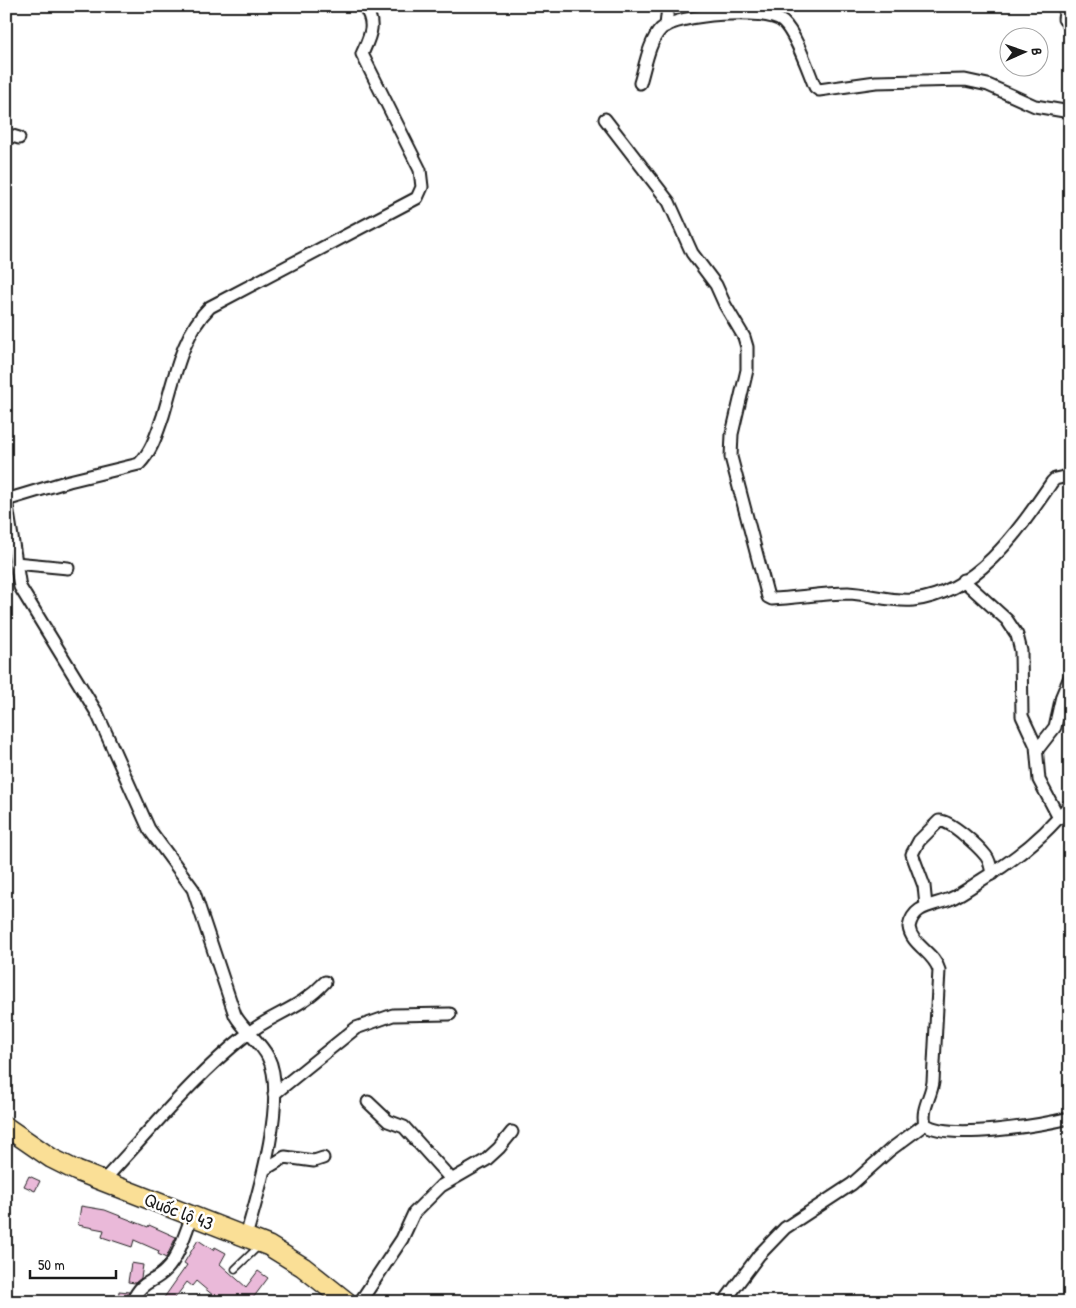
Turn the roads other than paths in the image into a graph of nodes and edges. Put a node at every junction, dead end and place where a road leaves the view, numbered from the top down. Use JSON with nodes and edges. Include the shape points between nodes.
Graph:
{"nodes":[{"id":1,"x":364,"y":6,"type":"edge"},
{"id":2,"x":668,"y":6,"type":"edge"},
{"id":3,"x":1066,"y":6,"type":"edge"},
{"id":4,"x":666,"y":26,"type":"junction"},
{"id":5,"x":1070,"y":26,"type":"edge"},
{"id":6,"x":640,"y":83,"type":"dead end"},
{"id":7,"x":1070,"y":112,"type":"edge"},
{"id":8,"x":605,"y":119,"type":"dead end"},
{"id":9,"x":6,"y":134,"type":"edge"},
{"id":10,"x":19,"y":138,"type":"dead end"},
{"id":11,"x":1068,"y":476,"type":"dead end"},
{"id":12,"x":6,"y":500,"type":"edge"},
{"id":13,"x":15,"y":563,"type":"junction"},
{"id":14,"x":68,"y":568,"type":"dead end"},
{"id":15,"x":963,"y":580,"type":"junction"},
{"id":16,"x":1070,"y":677,"type":"edge"},
{"id":17,"x":1037,"y":750,"type":"junction"},
{"id":18,"x":1070,"y":804,"type":"edge"},
{"id":19,"x":1059,"y":818,"type":"junction"},
{"id":20,"x":992,"y":874,"type":"junction"},
{"id":21,"x":926,"y":906,"type":"junction"},
{"id":22,"x":324,"y":982,"type":"dead end"},
{"id":23,"x":450,"y":1014,"type":"dead end"},
{"id":24,"x":248,"y":1033,"type":"junction"},
{"id":25,"x":274,"y":1094,"type":"junction"},
{"id":26,"x":368,"y":1102,"type":"dead end"},
{"id":27,"x":1070,"y":1118,"type":"edge"},
{"id":28,"x":925,"y":1124,"type":"junction"},
{"id":29,"x":6,"y":1127,"type":"edge"},
{"id":30,"x":512,"y":1132,"type":"dead end"},
{"id":31,"x":323,"y":1158,"type":"dead end"},
{"id":32,"x":265,"y":1169,"type":"junction"},
{"id":33,"x":451,"y":1179,"type":"junction"},
{"id":34,"x":103,"y":1181,"type":"junction"},
{"id":35,"x":192,"y":1216,"type":"junction"},
{"id":36,"x":254,"y":1240,"type":"junction"},
{"id":37,"x":235,"y":1269,"type":"dead end"},
{"id":38,"x":132,"y":1302,"type":"edge"},
{"id":39,"x":346,"y":1302,"type":"edge"},
{"id":40,"x":360,"y":1302,"type":"edge"},
{"id":41,"x":724,"y":1302,"type":"edge"}],
"edges":[{"from":1,"to":12,"type":"street","via":[[372,21],[372,30],[362,54],[420,170],[422,187],[417,198],[210,307],[198,319],[185,347],[156,436],[139,464]]},
{"from":2,"to":4,"type":"street"},
{"from":3,"to":5,"type":"street","via":[[1064,19]]},
{"from":4,"to":6,"type":"street","via":[[656,37]]},
{"from":4,"to":7,"type":"street","via":[[730,14],[772,16],[784,23],[819,90],[876,82],[965,80],[988,85],[1035,106]]},
{"from":8,"to":15,"type":"street","via":[[669,202],[692,254],[716,285],[744,337],[747,370],[732,434],[731,457],[768,597],[847,593],[911,600],[931,596]]},
{"from":9,"to":10,"type":"street"},
{"from":11,"to":15,"type":"street","via":[[1055,478],[1011,540]]},
{"from":12,"to":13,"type":"street"},
{"from":13,"to":14,"type":"street"},
{"from":13,"to":24,"type":"street","via":[[20,587],[97,713],[149,829],[193,889],[236,1015]]},
{"from":15,"to":17,"type":"street","via":[[1007,620],[1017,635],[1021,651],[1022,716]]},
{"from":16,"to":17,"type":"street","via":[[1055,727]]},
{"from":17,"to":19,"type":"street","via":[[1039,780]]},
{"from":18,"to":19,"type":"street"},
{"from":19,"to":20,"type":"street","via":[[1020,855]]},
{"from":20,"to":21,"type":"street","via":[[950,899]]},
{"from":20,"to":21,"type":"street","via":[[988,860],[978,848],[948,822],[939,821],[912,854],[924,886]]},
{"from":21,"to":28,"type":"street","via":[[914,913],[909,928],[913,938],[932,956],[939,970],[933,1082],[924,1111]]},
{"from":22,"to":24,"type":"street","via":[[302,1003]]},
{"from":23,"to":25,"type":"street","via":[[393,1015],[356,1028]]},
{"from":24,"to":25,"type":"street","via":[[268,1056],[274,1072]]},
{"from":24,"to":34,"type":"street","via":[[196,1081]]},
{"from":25,"to":32,"type":"street"},
{"from":26,"to":33,"type":"street","via":[[382,1116],[404,1128]]},
{"from":27,"to":28,"type":"street","via":[[965,1132],[939,1131]]},
{"from":28,"to":41,"type":"street","via":[[852,1184],[785,1228]]},
{"from":29,"to":34,"type":"highway","name":"Quốc lộ 43","via":[[50,1158]]},
{"from":30,"to":33,"type":"street","via":[[486,1160]]},
{"from":31,"to":32,"type":"street","via":[[314,1161],[285,1157]]},
{"from":32,"to":36,"type":"street"},
{"from":33,"to":40,"type":"street","via":[[414,1213],[402,1239]]},
{"from":34,"to":35,"type":"highway","name":"Quốc lộ 43"},
{"from":35,"to":36,"type":"highway","name":"Quốc lộ 43"},
{"from":35,"to":38,"type":"street","via":[[171,1264],[162,1274],[141,1286]]},
{"from":36,"to":37,"type":"lane"},
{"from":36,"to":39,"type":"highway","name":"Quốc lộ 43","via":[[286,1255]]}]}
